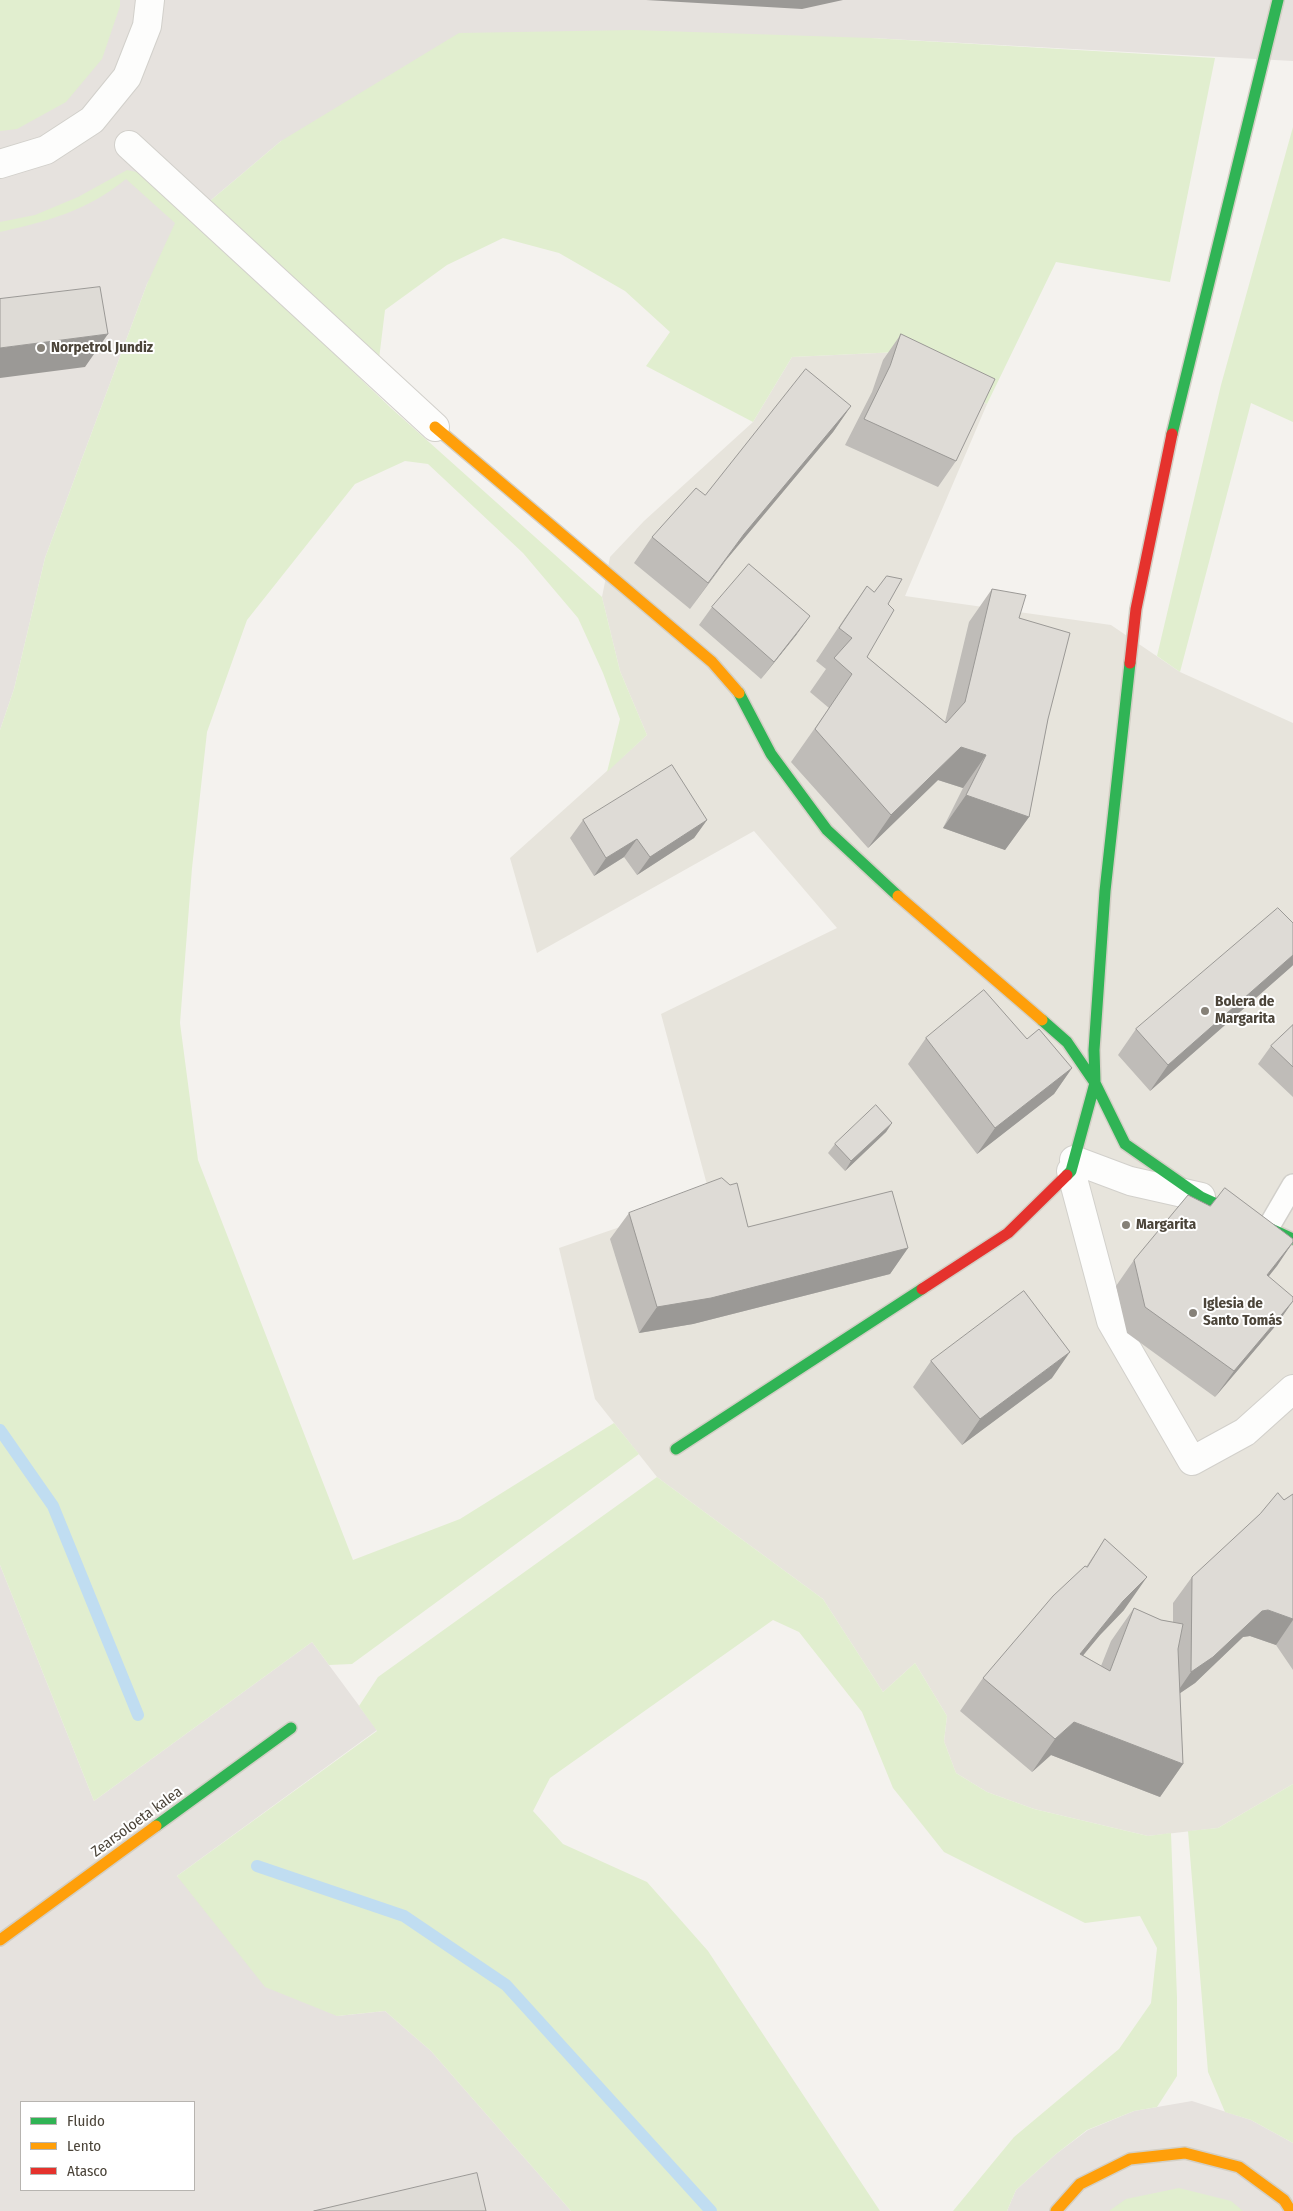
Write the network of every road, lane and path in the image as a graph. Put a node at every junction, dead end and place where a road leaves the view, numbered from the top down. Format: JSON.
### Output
{"nodes":[{"id":1,"x":150,"y":0,"type":"edge"},
{"id":2,"x":1278,"y":0,"type":"edge"},
{"id":3,"x":129,"y":145,"type":"dead end"},
{"id":4,"x":0,"y":164,"type":"edge"},
{"id":5,"x":435,"y":427,"type":"joint"},
{"id":6,"x":1095,"y":1083,"type":"junction"},
{"id":7,"x":1073,"y":1166,"type":"junction"},
{"id":8,"x":1293,"y":1185,"type":"edge"},
{"id":9,"x":1201,"y":1197,"type":"junction"},
{"id":10,"x":1268,"y":1228,"type":"junction"},
{"id":11,"x":1293,"y":1239,"type":"edge"},
{"id":12,"x":1293,"y":1389,"type":"edge"},
{"id":13,"x":676,"y":1449,"type":"dead end"},
{"id":14,"x":292,"y":1728,"type":"dead end"},
{"id":15,"x":0,"y":1940,"type":"edge"},
{"id":16,"x":1056,"y":2211,"type":"edge"},
{"id":17,"x":1291,"y":2211,"type":"edge"}],
"edges":[{"from":1,"to":4,"type":"street"},
{"from":2,"to":6,"type":"street"},
{"from":3,"to":5,"type":"street"},
{"from":5,"to":6,"type":"street"},
{"from":6,"to":7,"type":"street"},
{"from":6,"to":9,"type":"street"},
{"from":7,"to":9,"type":"street"},
{"from":7,"to":12,"type":"street"},
{"from":7,"to":13,"type":"street"},
{"from":8,"to":10,"type":"lane"},
{"from":9,"to":10,"type":"street"},
{"from":10,"to":11,"type":"street"},
{"from":14,"to":15,"type":"street","name":"Zearsoloeta kalea"},
{"from":16,"to":17,"type":"street"}]}
